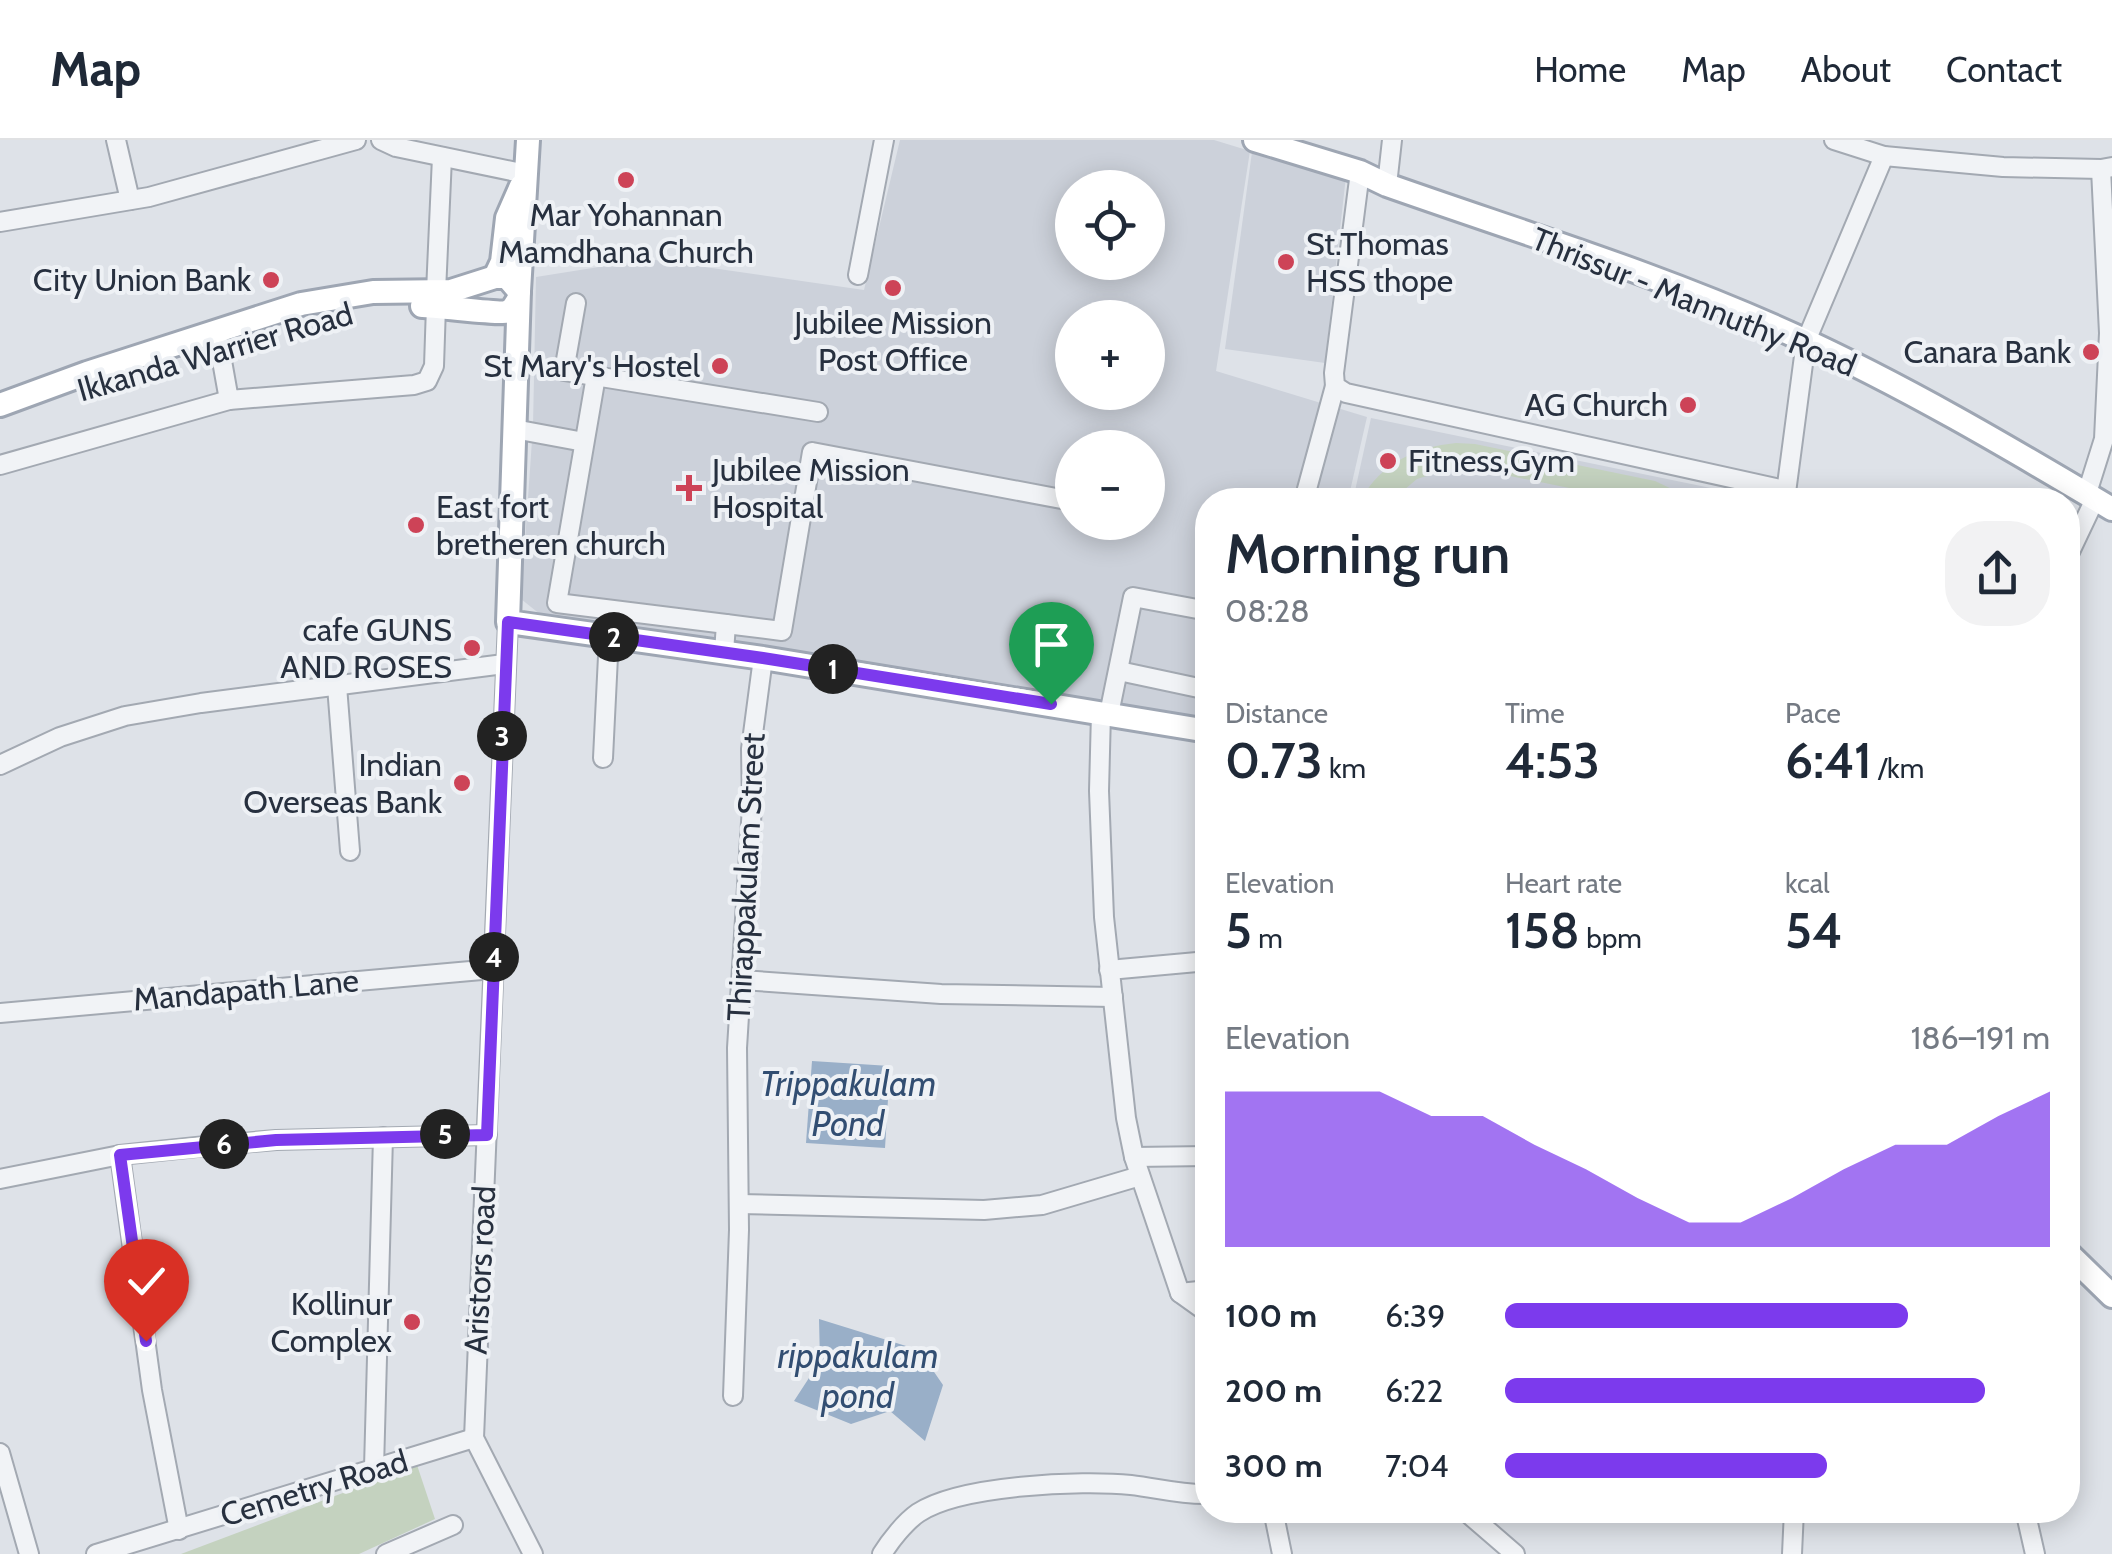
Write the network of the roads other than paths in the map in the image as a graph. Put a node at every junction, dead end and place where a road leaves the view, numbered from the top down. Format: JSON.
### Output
{"nodes":[{"id":1,"x":116,"y":140,"type":"edge"},
{"id":2,"x":356,"y":140,"type":"edge"},
{"id":3,"x":381,"y":140,"type":"edge"},
{"id":4,"x":528,"y":140,"type":"edge"},
{"id":5,"x":884,"y":140,"type":"edge"},
{"id":6,"x":1255,"y":140,"type":"edge"},
{"id":7,"x":1392,"y":140,"type":"edge"},
{"id":8,"x":1834,"y":140,"type":"edge"},
{"id":9,"x":1884,"y":156,"type":"junction"},
{"id":10,"x":442,"y":157,"type":"junction"},
{"id":11,"x":2106,"y":168,"type":"edge"},
{"id":12,"x":1360,"y":172,"type":"junction"},
{"id":13,"x":526,"y":174,"type":"junction"},
{"id":14,"x":1387,"y":186,"type":"junction"},
{"id":15,"x":130,"y":200,"type":"junction"},
{"id":16,"x":0,"y":222,"type":"edge"},
{"id":17,"x":858,"y":275,"type":"dead end"},
{"id":18,"x":492,"y":278,"type":"junction"},
{"id":19,"x":436,"y":299,"type":"junction"},
{"id":20,"x":576,"y":303,"type":"dead end"},
{"id":21,"x":507,"y":304,"type":"junction"},
{"id":22,"x":1806,"y":342,"type":"junction"},
{"id":23,"x":218,"y":344,"type":"junction"},
{"id":24,"x":2110,"y":366,"type":"edge"},
{"id":25,"x":596,"y":376,"type":"junction"},
{"id":26,"x":1335,"y":386,"type":"junction"},
{"id":27,"x":229,"y":400,"type":"junction"},
{"id":28,"x":0,"y":405,"type":"edge"},
{"id":29,"x":818,"y":412,"type":"dead end"},
{"id":30,"x":0,"y":420,"type":"edge"},
{"id":31,"x":514,"y":430,"type":"junction"},
{"id":32,"x":584,"y":442,"type":"junction"},
{"id":33,"x":0,"y":465,"type":"edge"},
{"id":34,"x":1307,"y":488,"type":"edge"},
{"id":35,"x":1755,"y":488,"type":"edge"},
{"id":36,"x":1786,"y":488,"type":"edge"},
{"id":37,"x":2077,"y":488,"type":"edge"},
{"id":38,"x":1055,"y":498,"type":"edge"},
{"id":39,"x":2098,"y":500,"type":"edge"},
{"id":40,"x":2080,"y":534,"type":"edge"},
{"id":41,"x":1195,"y":609,"type":"edge"},
{"id":42,"x":508,"y":622,"type":"junction"},
{"id":43,"x":726,"y":624,"type":"junction"},
{"id":44,"x":609,"y":636,"type":"junction"},
{"id":45,"x":724,"y":652,"type":"junction"},
{"id":46,"x":763,"y":658,"type":"junction"},
{"id":47,"x":504,"y":664,"type":"junction"},
{"id":48,"x":1119,"y":672,"type":"junction"},
{"id":49,"x":337,"y":686,"type":"junction"},
{"id":50,"x":1195,"y":687,"type":"edge"},
{"id":51,"x":1105,"y":713,"type":"junction"},
{"id":52,"x":1195,"y":729,"type":"edge"},
{"id":53,"x":603,"y":758,"type":"dead end"},
{"id":54,"x":0,"y":765,"type":"edge"},
{"id":55,"x":350,"y":851,"type":"dead end"},
{"id":56,"x":1195,"y":962,"type":"edge"},
{"id":57,"x":493,"y":969,"type":"junction"},
{"id":58,"x":1110,"y":970,"type":"junction"},
{"id":59,"x":742,"y":980,"type":"junction"},
{"id":60,"x":1113,"y":997,"type":"junction"},
{"id":61,"x":0,"y":1014,"type":"edge"},
{"id":62,"x":487,"y":1135,"type":"junction"},
{"id":63,"x":383,"y":1137,"type":"junction"},
{"id":64,"x":120,"y":1155,"type":"junction"},
{"id":65,"x":1195,"y":1156,"type":"edge"},
{"id":66,"x":1134,"y":1158,"type":"junction"},
{"id":67,"x":1140,"y":1176,"type":"junction"},
{"id":68,"x":0,"y":1179,"type":"edge"},
{"id":69,"x":739,"y":1204,"type":"junction"},
{"id":70,"x":2080,"y":1265,"type":"edge"},
{"id":71,"x":1195,"y":1291,"type":"edge"},
{"id":72,"x":1180,"y":1293,"type":"junction"},
{"id":73,"x":2112,"y":1296,"type":"edge"},
{"id":74,"x":1195,"y":1303,"type":"edge"},
{"id":75,"x":733,"y":1396,"type":"dead end"},
{"id":76,"x":474,"y":1438,"type":"junction"},
{"id":77,"x":0,"y":1452,"type":"edge"},
{"id":78,"x":374,"y":1468,"type":"junction"},
{"id":79,"x":1195,"y":1495,"type":"edge"},
{"id":80,"x":1276,"y":1523,"type":"edge"},
{"id":81,"x":1479,"y":1523,"type":"edge"},
{"id":82,"x":1793,"y":1523,"type":"edge"},
{"id":83,"x":2028,"y":1523,"type":"edge"},
{"id":84,"x":453,"y":1525,"type":"dead end"},
{"id":85,"x":179,"y":1530,"type":"junction"},
{"id":86,"x":29,"y":1554,"type":"edge"},
{"id":87,"x":96,"y":1554,"type":"edge"},
{"id":88,"x":386,"y":1554,"type":"edge"},
{"id":89,"x":533,"y":1554,"type":"edge"},
{"id":90,"x":882,"y":1554,"type":"edge"},
{"id":91,"x":1282,"y":1554,"type":"edge"},
{"id":92,"x":1514,"y":1554,"type":"edge"},
{"id":93,"x":1792,"y":1554,"type":"edge"},
{"id":94,"x":2035,"y":1554,"type":"edge"}],
"edges":[{"from":1,"to":15,"type":"street"},
{"from":2,"to":15,"type":"street"},
{"from":3,"to":10,"type":"street"},
{"from":4,"to":13,"type":"main road"},
{"from":5,"to":17,"type":"street"},
{"from":6,"to":12,"type":"main road","name":"Thrissur - Mannuthy Road"},
{"from":7,"to":14,"type":"street"},
{"from":8,"to":9,"type":"street"},
{"from":9,"to":11,"type":"street"},
{"from":9,"to":22,"type":"street"},
{"from":10,"to":13,"type":"street"},
{"from":10,"to":19,"type":"street"},
{"from":11,"to":24,"type":"street"},
{"from":12,"to":14,"type":"main road","name":"Thrissur - Mannuthy Road"},
{"from":12,"to":26,"type":"street"},
{"from":13,"to":18,"type":"main road"},
{"from":13,"to":21,"type":"main road"},
{"from":14,"to":22,"type":"main road","name":"Thrissur - Mannuthy Road"},
{"from":15,"to":16,"type":"street"},
{"from":18,"to":19,"type":"main road","name":"Ikkanda Warrier Road"},
{"from":18,"to":21,"type":"main road"},
{"from":18,"to":21,"type":"main road"},
{"from":19,"to":21,"type":"main road","name":"Ikkanda Warrier Road"},
{"from":19,"to":23,"type":"main road","name":"Ikkanda Warrier Road"},
{"from":19,"to":27,"type":"street"},
{"from":19,"to":28,"type":"main road","name":"Ikkanda Warrier Road"},
{"from":20,"to":25,"type":"street"},
{"from":21,"to":31,"type":"main road"},
{"from":22,"to":36,"type":"street"},
{"from":22,"to":37,"type":"main road","name":"Thrissur - Mannuthy Road"},
{"from":23,"to":27,"type":"street"},
{"from":23,"to":30,"type":"main road","name":"Ikkanda Warrier Road"},
{"from":24,"to":39,"type":"street"},
{"from":25,"to":29,"type":"street"},
{"from":25,"to":32,"type":"street"},
{"from":26,"to":34,"type":"street"},
{"from":26,"to":35,"type":"street"},
{"from":27,"to":33,"type":"street"},
{"from":31,"to":32,"type":"street"},
{"from":31,"to":42,"type":"main road"},
{"from":32,"to":43,"type":"street"},
{"from":38,"to":43,"type":"street"},
{"from":39,"to":40,"type":"street"},
{"from":41,"to":48,"type":"street"},
{"from":42,"to":44,"type":"main road"},
{"from":42,"to":47,"type":"street","name":"Aristors road"},
{"from":43,"to":45,"type":"street"},
{"from":44,"to":45,"type":"main road"},
{"from":44,"to":53,"type":"street"},
{"from":45,"to":46,"type":"main road"},
{"from":46,"to":51,"type":"main road"},
{"from":46,"to":59,"type":"street","name":"Thirappakulam Street"},
{"from":47,"to":49,"type":"street"},
{"from":47,"to":57,"type":"street","name":"Aristors road"},
{"from":48,"to":50,"type":"street"},
{"from":48,"to":51,"type":"street"},
{"from":49,"to":54,"type":"street"},
{"from":49,"to":55,"type":"street"},
{"from":51,"to":52,"type":"main road"},
{"from":51,"to":58,"type":"street"},
{"from":56,"to":58,"type":"street"},
{"from":57,"to":61,"type":"street","name":"Mandapath Lane"},
{"from":57,"to":62,"type":"street","name":"Aristors road"},
{"from":58,"to":60,"type":"street"},
{"from":59,"to":60,"type":"street"},
{"from":59,"to":69,"type":"street","name":"Thirappakulam Street"},
{"from":60,"to":66,"type":"street"},
{"from":62,"to":63,"type":"street"},
{"from":62,"to":76,"type":"street","name":"Aristors road"},
{"from":63,"to":64,"type":"street"},
{"from":63,"to":78,"type":"street"},
{"from":64,"to":68,"type":"street"},
{"from":64,"to":85,"type":"street"},
{"from":65,"to":66,"type":"street"},
{"from":66,"to":67,"type":"street"},
{"from":67,"to":69,"type":"street"},
{"from":67,"to":72,"type":"street"},
{"from":69,"to":75,"type":"street","name":"Thirappakulam Street"},
{"from":70,"to":73,"type":"main road"},
{"from":71,"to":72,"type":"street"},
{"from":72,"to":74,"type":"street"},
{"from":76,"to":78,"type":"street","name":"Cemetry Road"},
{"from":76,"to":89,"type":"street"},
{"from":77,"to":86,"type":"street"},
{"from":78,"to":85,"type":"street","name":"Cemetry Road"},
{"from":79,"to":90,"type":"street"},
{"from":80,"to":91,"type":"street"},
{"from":81,"to":92,"type":"street"},
{"from":82,"to":93,"type":"street"},
{"from":83,"to":94,"type":"street"},
{"from":84,"to":88,"type":"street"},
{"from":85,"to":87,"type":"street","name":"Cemetry Road"}]}
